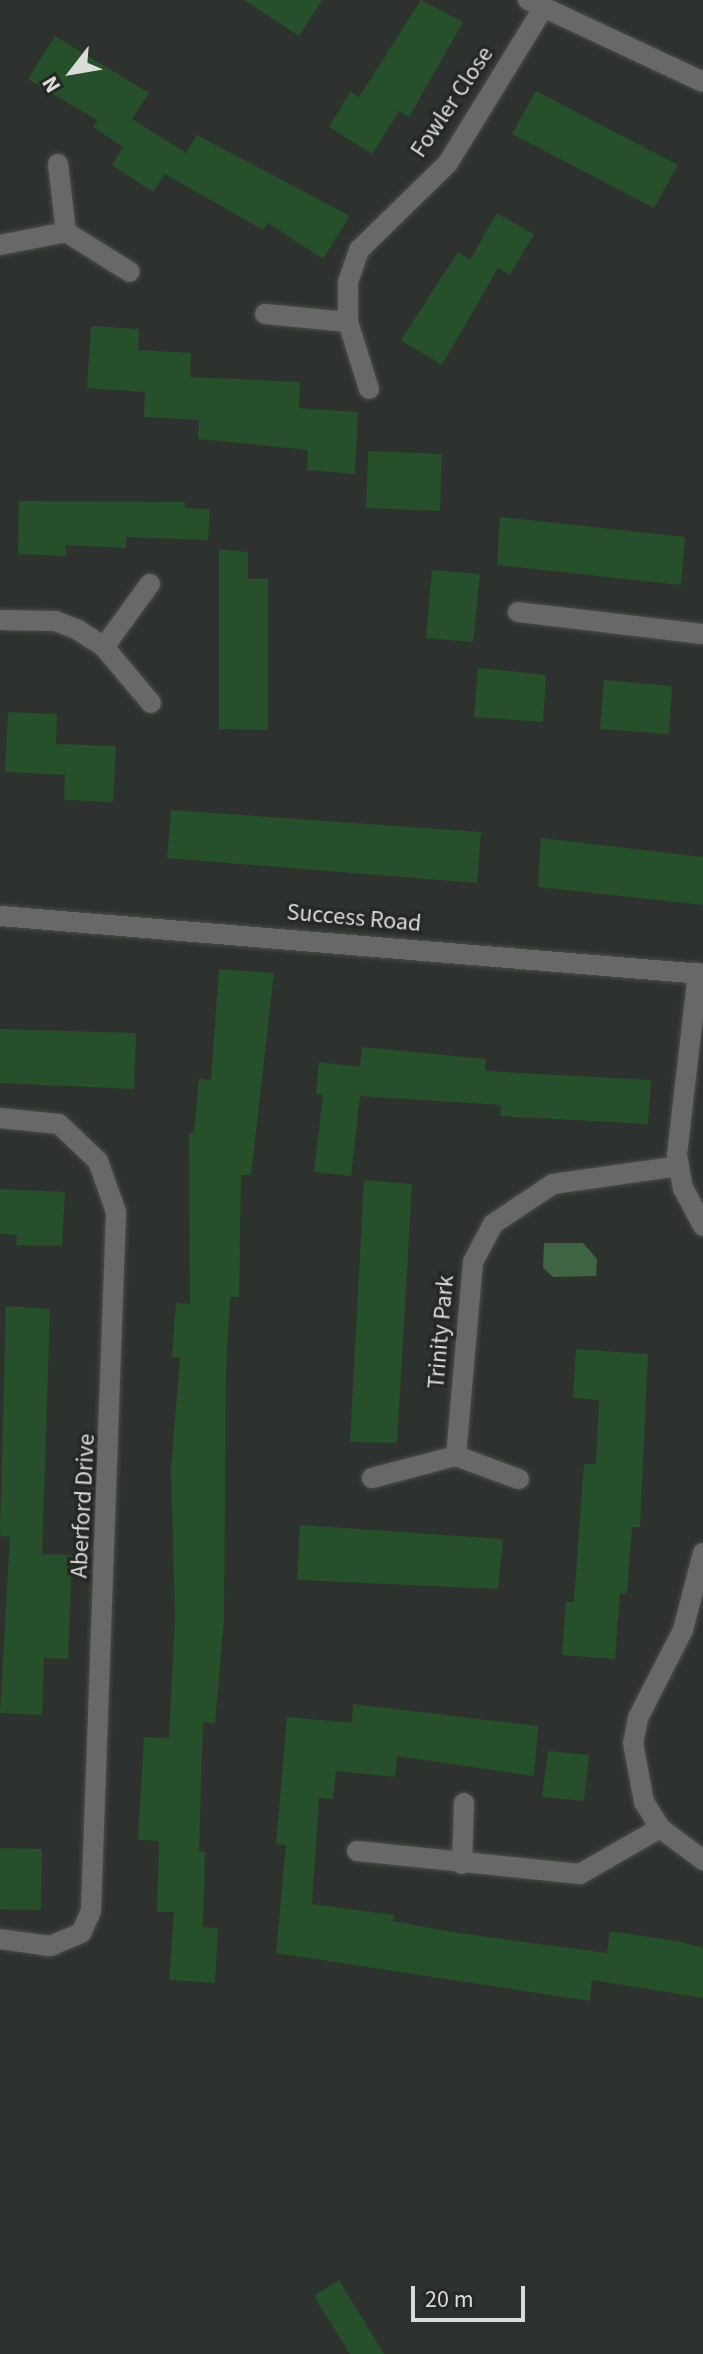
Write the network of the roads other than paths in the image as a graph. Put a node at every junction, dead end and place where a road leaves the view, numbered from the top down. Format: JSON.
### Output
{"nodes":[{"id":1,"x":536,"y":3,"type":"edge"},
{"id":2,"x":703,"y":82,"type":"edge"},
{"id":3,"x":58,"y":164,"type":"dead end"},
{"id":4,"x":66,"y":232,"type":"junction"},
{"id":5,"x":0,"y":245,"type":"edge"},
{"id":6,"x":130,"y":272,"type":"dead end"},
{"id":7,"x":265,"y":314,"type":"dead end"},
{"id":8,"x":348,"y":322,"type":"junction"},
{"id":9,"x":369,"y":389,"type":"dead end"},
{"id":10,"x":150,"y":584,"type":"dead end"},
{"id":11,"x":518,"y":612,"type":"dead end"},
{"id":12,"x":0,"y":620,"type":"edge"},
{"id":13,"x":703,"y":634,"type":"edge"},
{"id":14,"x":104,"y":647,"type":"junction"},
{"id":15,"x":151,"y":703,"type":"dead end"},
{"id":16,"x":0,"y":916,"type":"edge"},
{"id":17,"x":700,"y":974,"type":"edge"},
{"id":18,"x":0,"y":1118,"type":"edge"},
{"id":19,"x":679,"y":1166,"type":"junction"},
{"id":20,"x":703,"y":1226,"type":"edge"},
{"id":21,"x":456,"y":1456,"type":"junction"},
{"id":22,"x":372,"y":1478,"type":"dead end"},
{"id":23,"x":519,"y":1479,"type":"dead end"},
{"id":24,"x":703,"y":1553,"type":"edge"},
{"id":25,"x":464,"y":1803,"type":"dead end"},
{"id":26,"x":660,"y":1828,"type":"junction"},
{"id":27,"x":357,"y":1851,"type":"dead end"},
{"id":28,"x":703,"y":1860,"type":"edge"},
{"id":29,"x":462,"y":1864,"type":"junction"},
{"id":30,"x":0,"y":1939,"type":"edge"}],
"edges":[{"from":1,"to":2,"type":"street"},
{"from":1,"to":8,"type":"street","name":"Fowler Close"},
{"from":3,"to":4,"type":"street"},
{"from":4,"to":5,"type":"street"},
{"from":4,"to":6,"type":"street"},
{"from":7,"to":8,"type":"street"},
{"from":8,"to":9,"type":"street","name":"Fowler Close"},
{"from":10,"to":14,"type":"street"},
{"from":11,"to":13,"type":"street"},
{"from":12,"to":14,"type":"street"},
{"from":14,"to":15,"type":"street"},
{"from":16,"to":17,"type":"street","name":"Success Road"},
{"from":17,"to":19,"type":"street"},
{"from":18,"to":30,"type":"street","name":"Aberford Drive"},
{"from":19,"to":20,"type":"street"},
{"from":19,"to":21,"type":"street","name":"Trinity Park"},
{"from":21,"to":22,"type":"street"},
{"from":21,"to":23,"type":"street"},
{"from":24,"to":26,"type":"street"},
{"from":25,"to":29,"type":"street"},
{"from":26,"to":28,"type":"street"},
{"from":26,"to":29,"type":"street"},
{"from":27,"to":29,"type":"street"}]}
